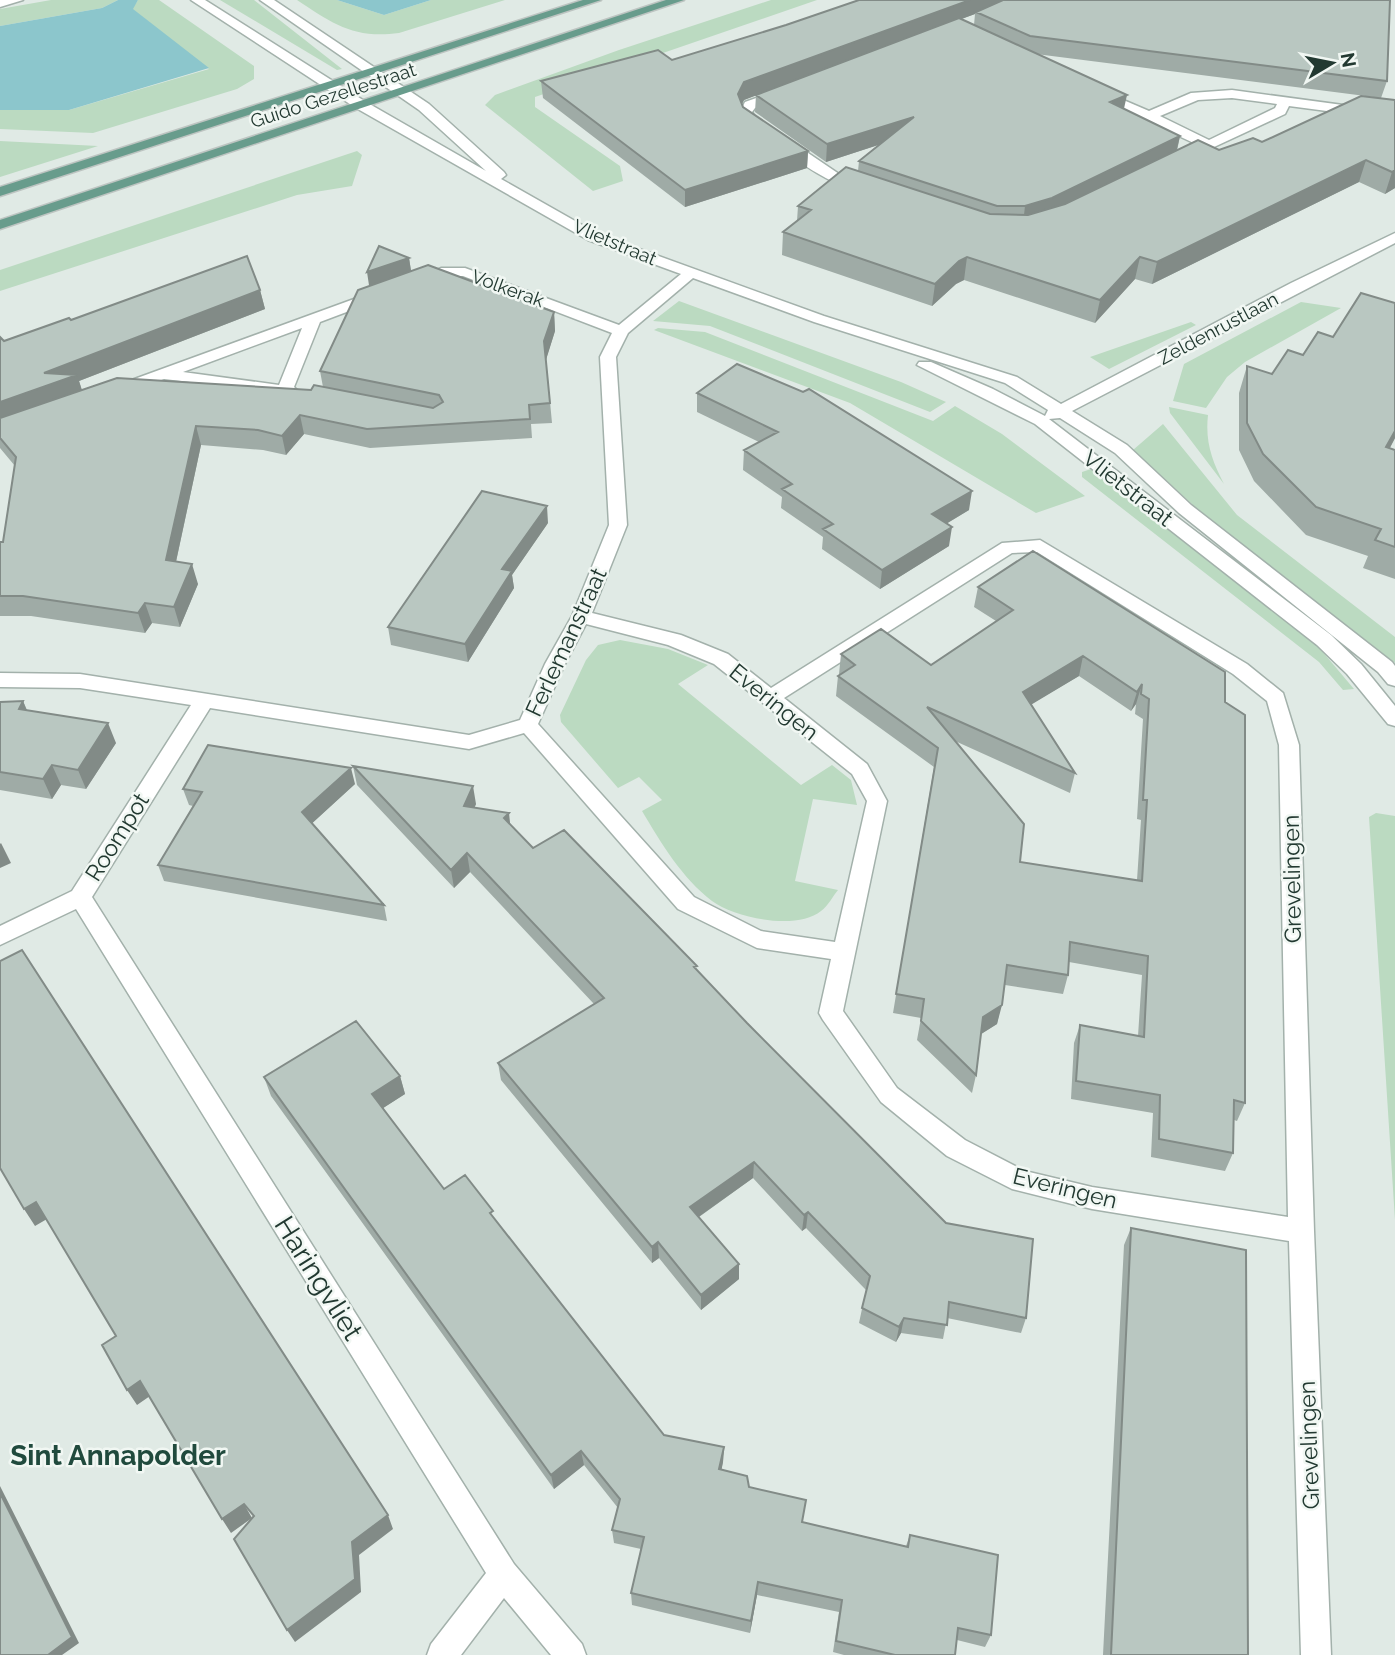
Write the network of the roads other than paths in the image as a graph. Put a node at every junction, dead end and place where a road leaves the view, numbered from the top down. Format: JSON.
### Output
{"nodes":[{"id":1,"x":17,"y":0,"type":"edge"},
{"id":2,"x":197,"y":0,"type":"edge"},
{"id":3,"x":266,"y":0,"type":"edge"},
{"id":4,"x":595,"y":0,"type":"edge"},
{"id":5,"x":678,"y":0,"type":"edge"},
{"id":6,"x":0,"y":3,"type":"edge"},
{"id":7,"x":373,"y":73,"type":"junction"},
{"id":8,"x":332,"y":86,"type":"junction"},
{"id":9,"x":802,"y":86,"type":"edge"},
{"id":10,"x":1089,"y":89,"type":"edge"},
{"id":11,"x":402,"y":92,"type":"junction"},
{"id":12,"x":1285,"y":102,"type":"junction"},
{"id":13,"x":361,"y":105,"type":"junction"},
{"id":14,"x":1149,"y":116,"type":"junction"},
{"id":15,"x":1395,"y":116,"type":"edge"},
{"id":16,"x":1209,"y":145,"type":"junction"},
{"id":17,"x":1174,"y":162,"type":"edge"},
{"id":18,"x":0,"y":192,"type":"edge"},
{"id":19,"x":876,"y":192,"type":"edge"},
{"id":20,"x":530,"y":203,"type":"junction"},
{"id":21,"x":0,"y":225,"type":"edge"},
{"id":22,"x":1395,"y":237,"type":"edge"},
{"id":23,"x":691,"y":273,"type":"junction"},
{"id":24,"x":410,"y":284,"type":"edge"},
{"id":25,"x":386,"y":293,"type":"edge"},
{"id":26,"x":313,"y":318,"type":"junction"},
{"id":27,"x":820,"y":319,"type":"junction"},
{"id":28,"x":621,"y":331,"type":"junction"},
{"id":29,"x":163,"y":374,"type":"junction"},
{"id":30,"x":285,"y":390,"type":"junction"},
{"id":31,"x":113,"y":392,"type":"edge"},
{"id":32,"x":313,"y":395,"type":"edge"},
{"id":33,"x":1061,"y":411,"type":"junction"},
{"id":34,"x":1041,"y":421,"type":"junction"},
{"id":35,"x":582,"y":615,"type":"junction"},
{"id":36,"x":1395,"y":679,"type":"edge"},
{"id":37,"x":0,"y":680,"type":"edge"},
{"id":38,"x":771,"y":697,"type":"junction"},
{"id":39,"x":203,"y":703,"type":"junction"},
{"id":40,"x":1395,"y":719,"type":"edge"},
{"id":41,"x":528,"y":724,"type":"junction"},
{"id":42,"x":80,"y":897,"type":"junction"},
{"id":43,"x":0,"y":936,"type":"edge"},
{"id":44,"x":845,"y":952,"type":"junction"},
{"id":45,"x":1301,"y":1231,"type":"junction"},
{"id":46,"x":505,"y":1574,"type":"junction"},
{"id":47,"x":442,"y":1655,"type":"edge"},
{"id":48,"x":570,"y":1655,"type":"edge"},
{"id":49,"x":1316,"y":1655,"type":"edge"}],
"edges":[{"from":1,"to":6,"type":"street"},
{"from":2,"to":8,"type":"street","name":"Vlietstraat"},
{"from":3,"to":7,"type":"street","name":"Vlietstraat"},
{"from":4,"to":7,"type":"main road","name":"Guido Gezellestraat"},
{"from":5,"to":11,"type":"main road","name":"Guido Gezellestraat"},
{"from":7,"to":8,"type":"main road","name":"Guido Gezellestraat"},
{"from":7,"to":11,"type":"street","name":"Vlietstraat"},
{"from":8,"to":13,"type":"street","name":"Vlietstraat"},
{"from":8,"to":18,"type":"main road","name":"Guido Gezellestraat"},
{"from":9,"to":19,"type":"street"},
{"from":10,"to":14,"type":"street"},
{"from":11,"to":13,"type":"main road","name":"Guido Gezellestraat"},
{"from":11,"to":20,"type":"street","name":"Vlietstraat"},
{"from":12,"to":14,"type":"street"},
{"from":12,"to":15,"type":"street"},
{"from":12,"to":16,"type":"street"},
{"from":13,"to":20,"type":"street","name":"Vlietstraat"},
{"from":13,"to":21,"type":"main road","name":"Guido Gezellestraat"},
{"from":14,"to":16,"type":"street"},
{"from":16,"to":17,"type":"street"},
{"from":20,"to":23,"type":"street","name":"Vlietstraat"},
{"from":22,"to":33,"type":"street","name":"Zeldenrustlaan"},
{"from":23,"to":27,"type":"street","name":"Vlietstraat"},
{"from":23,"to":28,"type":"street","name":"Ferlemanstraat"},
{"from":24,"to":28,"type":"street","name":"Volkerak"},
{"from":25,"to":26,"type":"street"},
{"from":26,"to":29,"type":"street"},
{"from":26,"to":30,"type":"street"},
{"from":27,"to":33,"type":"street","name":"Vlietstraat"},
{"from":27,"to":34,"type":"street","name":"Vlietstraat"},
{"from":28,"to":35,"type":"street","name":"Ferlemanstraat"},
{"from":29,"to":30,"type":"street"},
{"from":29,"to":31,"type":"street"},
{"from":30,"to":32,"type":"street"},
{"from":33,"to":34,"type":"street","name":"Zeldenrustlaan"},
{"from":33,"to":36,"type":"street","name":"Vlietstraat"},
{"from":34,"to":40,"type":"street","name":"Vlietstraat"},
{"from":35,"to":38,"type":"street","name":"Everingen"},
{"from":35,"to":41,"type":"street","name":"Ferlemanstraat"},
{"from":37,"to":39,"type":"street","name":"Ferlemanstraat"},
{"from":38,"to":44,"type":"street","name":"Everingen"},
{"from":38,"to":45,"type":"street","name":"Grevelingen"},
{"from":39,"to":41,"type":"street","name":"Ferlemanstraat"},
{"from":39,"to":42,"type":"street","name":"Roompot"},
{"from":41,"to":44,"type":"street"},
{"from":42,"to":43,"type":"street","name":"Roompot"},
{"from":42,"to":46,"type":"street","name":"Haringvliet"},
{"from":44,"to":45,"type":"street","name":"Everingen"},
{"from":45,"to":49,"type":"street","name":"Grevelingen"},
{"from":46,"to":47,"type":"street"},
{"from":46,"to":48,"type":"street"}]}
